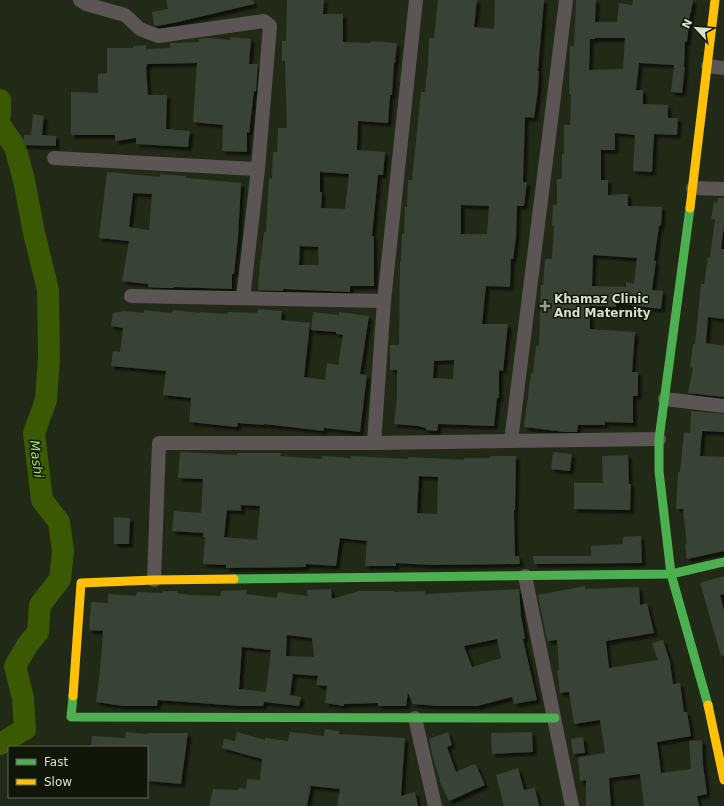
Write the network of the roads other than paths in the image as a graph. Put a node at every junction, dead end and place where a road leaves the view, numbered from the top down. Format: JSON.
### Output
{"nodes":[{"id":1,"x":80,"y":0,"type":"edge"},
{"id":2,"x":416,"y":0,"type":"edge"},
{"id":3,"x":566,"y":0,"type":"edge"},
{"id":4,"x":715,"y":0,"type":"edge"},
{"id":5,"x":708,"y":66,"type":"junction"},
{"id":6,"x":724,"y":68,"type":"edge"},
{"id":7,"x":54,"y":158,"type":"dead end"},
{"id":8,"x":258,"y":169,"type":"junction"},
{"id":9,"x":693,"y":188,"type":"junction"},
{"id":10,"x":724,"y":189,"type":"edge"},
{"id":11,"x":131,"y":296,"type":"dead end"},
{"id":12,"x":243,"y":298,"type":"junction"},
{"id":13,"x":384,"y":301,"type":"junction"},
{"id":14,"x":665,"y":399,"type":"junction"},
{"id":15,"x":724,"y":406,"type":"edge"},
{"id":16,"x":659,"y":438,"type":"junction"},
{"id":17,"x":511,"y":441,"type":"junction"},
{"id":18,"x":374,"y":443,"type":"junction"},
{"id":19,"x":724,"y":562,"type":"edge"},
{"id":20,"x":671,"y":574,"type":"junction"},
{"id":21,"x":525,"y":576,"type":"junction"},
{"id":22,"x":154,"y":580,"type":"junction"},
{"id":23,"x":717,"y":713,"type":"edge"},
{"id":24,"x":415,"y":718,"type":"junction"},
{"id":25,"x":555,"y":718,"type":"junction"},
{"id":26,"x":724,"y":780,"type":"edge"},
{"id":27,"x":435,"y":806,"type":"edge"},
{"id":28,"x":572,"y":806,"type":"edge"}],
"edges":[{"from":1,"to":8,"type":"street"},
{"from":2,"to":13,"type":"street"},
{"from":3,"to":17,"type":"street"},
{"from":4,"to":5,"type":"street"},
{"from":5,"to":6,"type":"street"},
{"from":5,"to":9,"type":"street"},
{"from":7,"to":8,"type":"street"},
{"from":8,"to":12,"type":"street"},
{"from":9,"to":10,"type":"street"},
{"from":9,"to":14,"type":"street"},
{"from":11,"to":12,"type":"street"},
{"from":12,"to":13,"type":"street"},
{"from":13,"to":18,"type":"street"},
{"from":14,"to":15,"type":"street"},
{"from":14,"to":16,"type":"street"},
{"from":16,"to":17,"type":"street"},
{"from":16,"to":20,"type":"street"},
{"from":17,"to":18,"type":"street"},
{"from":18,"to":22,"type":"street"},
{"from":19,"to":20,"type":"street"},
{"from":20,"to":21,"type":"street"},
{"from":20,"to":23,"type":"street"},
{"from":21,"to":22,"type":"street"},
{"from":21,"to":25,"type":"street"},
{"from":22,"to":24,"type":"street"},
{"from":23,"to":26,"type":"street"},
{"from":24,"to":25,"type":"street"},
{"from":24,"to":27,"type":"street"},
{"from":25,"to":28,"type":"street"}]}
